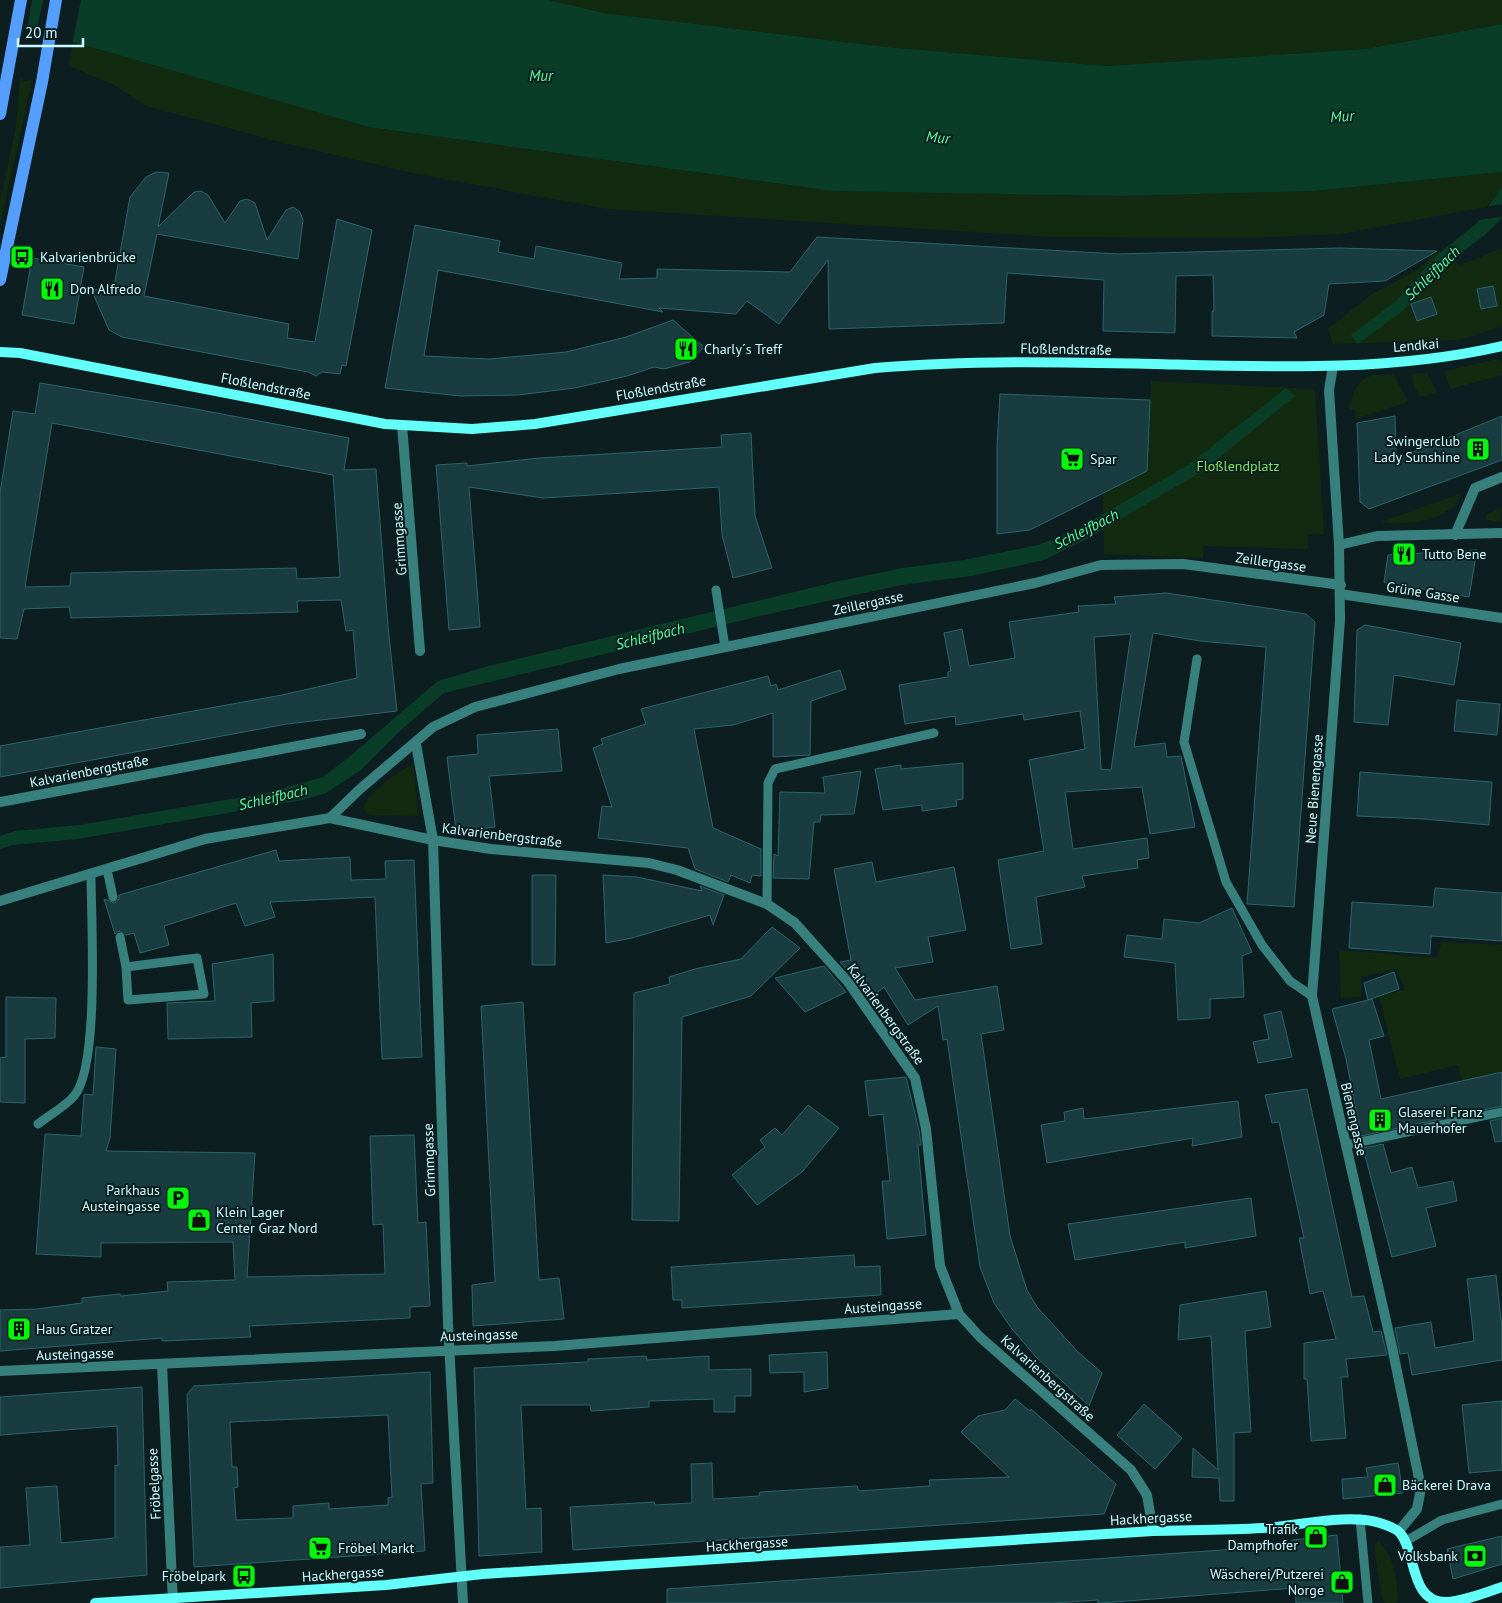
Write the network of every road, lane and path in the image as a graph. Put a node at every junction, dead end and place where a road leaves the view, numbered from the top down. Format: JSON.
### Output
{"nodes":[{"id":1,"x":21,"y":0,"type":"edge"},
{"id":2,"x":56,"y":0,"type":"edge"},
{"id":3,"x":0,"y":114,"type":"edge"},
{"id":4,"x":0,"y":280,"type":"edge"},
{"id":5,"x":1502,"y":346,"type":"edge"},
{"id":6,"x":0,"y":352,"type":"edge"},
{"id":7,"x":1333,"y":366,"type":"junction"},
{"id":8,"x":402,"y":425,"type":"junction"},
{"id":9,"x":1502,"y":478,"type":"edge"},
{"id":10,"x":1502,"y":533,"type":"edge"},
{"id":11,"x":1455,"y":535,"type":"junction"},
{"id":12,"x":1339,"y":545,"type":"junction"},
{"id":13,"x":1340,"y":589,"type":"junction"},
{"id":14,"x":716,"y":590,"type":"dead end"},
{"id":15,"x":1502,"y":618,"type":"edge"},
{"id":16,"x":725,"y":647,"type":"junction"},
{"id":17,"x":420,"y":651,"type":"dead end"},
{"id":18,"x":1197,"y":659,"type":"dead end"},
{"id":19,"x":934,"y":733,"type":"dead end"},
{"id":20,"x":361,"y":734,"type":"dead end"},
{"id":21,"x":416,"y":744,"type":"junction"},
{"id":22,"x":0,"y":802,"type":"edge"},
{"id":23,"x":330,"y":818,"type":"junction"},
{"id":24,"x":433,"y":840,"type":"junction"},
{"id":25,"x":107,"y":870,"type":"junction"},
{"id":26,"x":91,"y":874,"type":"junction"},
{"id":27,"x":113,"y":897,"type":"dead end"},
{"id":28,"x":0,"y":901,"type":"edge"},
{"id":29,"x":767,"y":904,"type":"junction"},
{"id":30,"x":120,"y":937,"type":"dead end"},
{"id":31,"x":126,"y":967,"type":"junction"},
{"id":32,"x":1312,"y":996,"type":"junction"},
{"id":33,"x":1502,"y":1112,"type":"edge"},
{"id":34,"x":38,"y":1124,"type":"dead end"},
{"id":35,"x":1346,"y":1145,"type":"junction"},
{"id":36,"x":959,"y":1314,"type":"junction"},
{"id":37,"x":449,"y":1350,"type":"junction"},
{"id":38,"x":162,"y":1364,"type":"junction"},
{"id":39,"x":0,"y":1370,"type":"edge"},
{"id":40,"x":1502,"y":1504,"type":"edge"},
{"id":41,"x":1360,"y":1519,"type":"junction"},
{"id":42,"x":1153,"y":1531,"type":"junction"},
{"id":43,"x":1399,"y":1531,"type":"junction"},
{"id":44,"x":1406,"y":1540,"type":"junction"},
{"id":45,"x":460,"y":1576,"type":"junction"},
{"id":46,"x":1502,"y":1587,"type":"edge"},
{"id":47,"x":173,"y":1601,"type":"edge"},
{"id":48,"x":1431,"y":1602,"type":"edge"},
{"id":49,"x":95,"y":1603,"type":"edge"},
{"id":50,"x":463,"y":1603,"type":"edge"},
{"id":51,"x":1368,"y":1603,"type":"edge"}],
"edges":[{"from":1,"to":3,"type":"main road"},
{"from":2,"to":4,"type":"main road"},
{"from":5,"to":7,"type":"main road","name":"Lendkai"},
{"from":6,"to":8,"type":"main road","name":"Floßlendstraße"},
{"from":7,"to":8,"type":"main road","name":"Floßlendstraße"},
{"from":7,"to":12,"type":"street"},
{"from":8,"to":17,"type":"street","name":"Grimmgasse"},
{"from":9,"to":11,"type":"street"},
{"from":10,"to":11,"type":"street"},
{"from":11,"to":12,"type":"street"},
{"from":12,"to":13,"type":"street"},
{"from":13,"to":15,"type":"street","name":"Grüne Gasse"},
{"from":13,"to":16,"type":"street","name":"Zeillergasse"},
{"from":13,"to":32,"type":"street","name":"Neue Bienengasse"},
{"from":14,"to":16,"type":"lane"},
{"from":16,"to":21,"type":"street","name":"Zeillergasse"},
{"from":18,"to":32,"type":"lane"},
{"from":19,"to":29,"type":"lane"},
{"from":20,"to":22,"type":"street","name":"Kalvarienbergstraße"},
{"from":21,"to":23,"type":"street"},
{"from":21,"to":24,"type":"street","name":"Grimmgasse"},
{"from":23,"to":24,"type":"street","name":"Kalvarienbergstraße"},
{"from":23,"to":25,"type":"street","name":"Kalvarienbergstraße"},
{"from":24,"to":29,"type":"street","name":"Kalvarienbergstraße"},
{"from":24,"to":37,"type":"street","name":"Grimmgasse"},
{"from":25,"to":26,"type":"street","name":"Kalvarienbergstraße"},
{"from":25,"to":27,"type":"lane"},
{"from":26,"to":28,"type":"street","name":"Kalvarienbergstraße"},
{"from":26,"to":34,"type":"lane"},
{"from":29,"to":36,"type":"street","name":"Kalvarienbergstraße"},
{"from":30,"to":31,"type":"lane"},
{"from":31,"to":31,"type":"lane"},
{"from":32,"to":35,"type":"street","name":"Bienengasse"},
{"from":33,"to":35,"type":"lane"},
{"from":35,"to":43,"type":"street","name":"Bienengasse"},
{"from":36,"to":37,"type":"street","name":"Austeingasse"},
{"from":36,"to":42,"type":"street","name":"Kalvarienbergstraße"},
{"from":37,"to":38,"type":"street","name":"Austeingasse"},
{"from":37,"to":45,"type":"street","name":"Grimmgasse"},
{"from":38,"to":39,"type":"street","name":"Austeingasse"},
{"from":38,"to":47,"type":"street","name":"Fröbelgasse"},
{"from":40,"to":44,"type":"lane"},
{"from":41,"to":42,"type":"main road","name":"Hackhergasse"},
{"from":41,"to":43,"type":"main road","name":"Hackhergasse"},
{"from":41,"to":51,"type":"lane"},
{"from":42,"to":45,"type":"main road","name":"Hackhergasse"},
{"from":43,"to":44,"type":"main road"},
{"from":44,"to":48,"type":"main road"},
{"from":45,"to":47,"type":"main road","name":"Hackhergasse"},
{"from":45,"to":50,"type":"street","name":"Grimmgasse"},
{"from":46,"to":48,"type":"main road"},
{"from":47,"to":49,"type":"main road","name":"Hackhergasse"}]}
